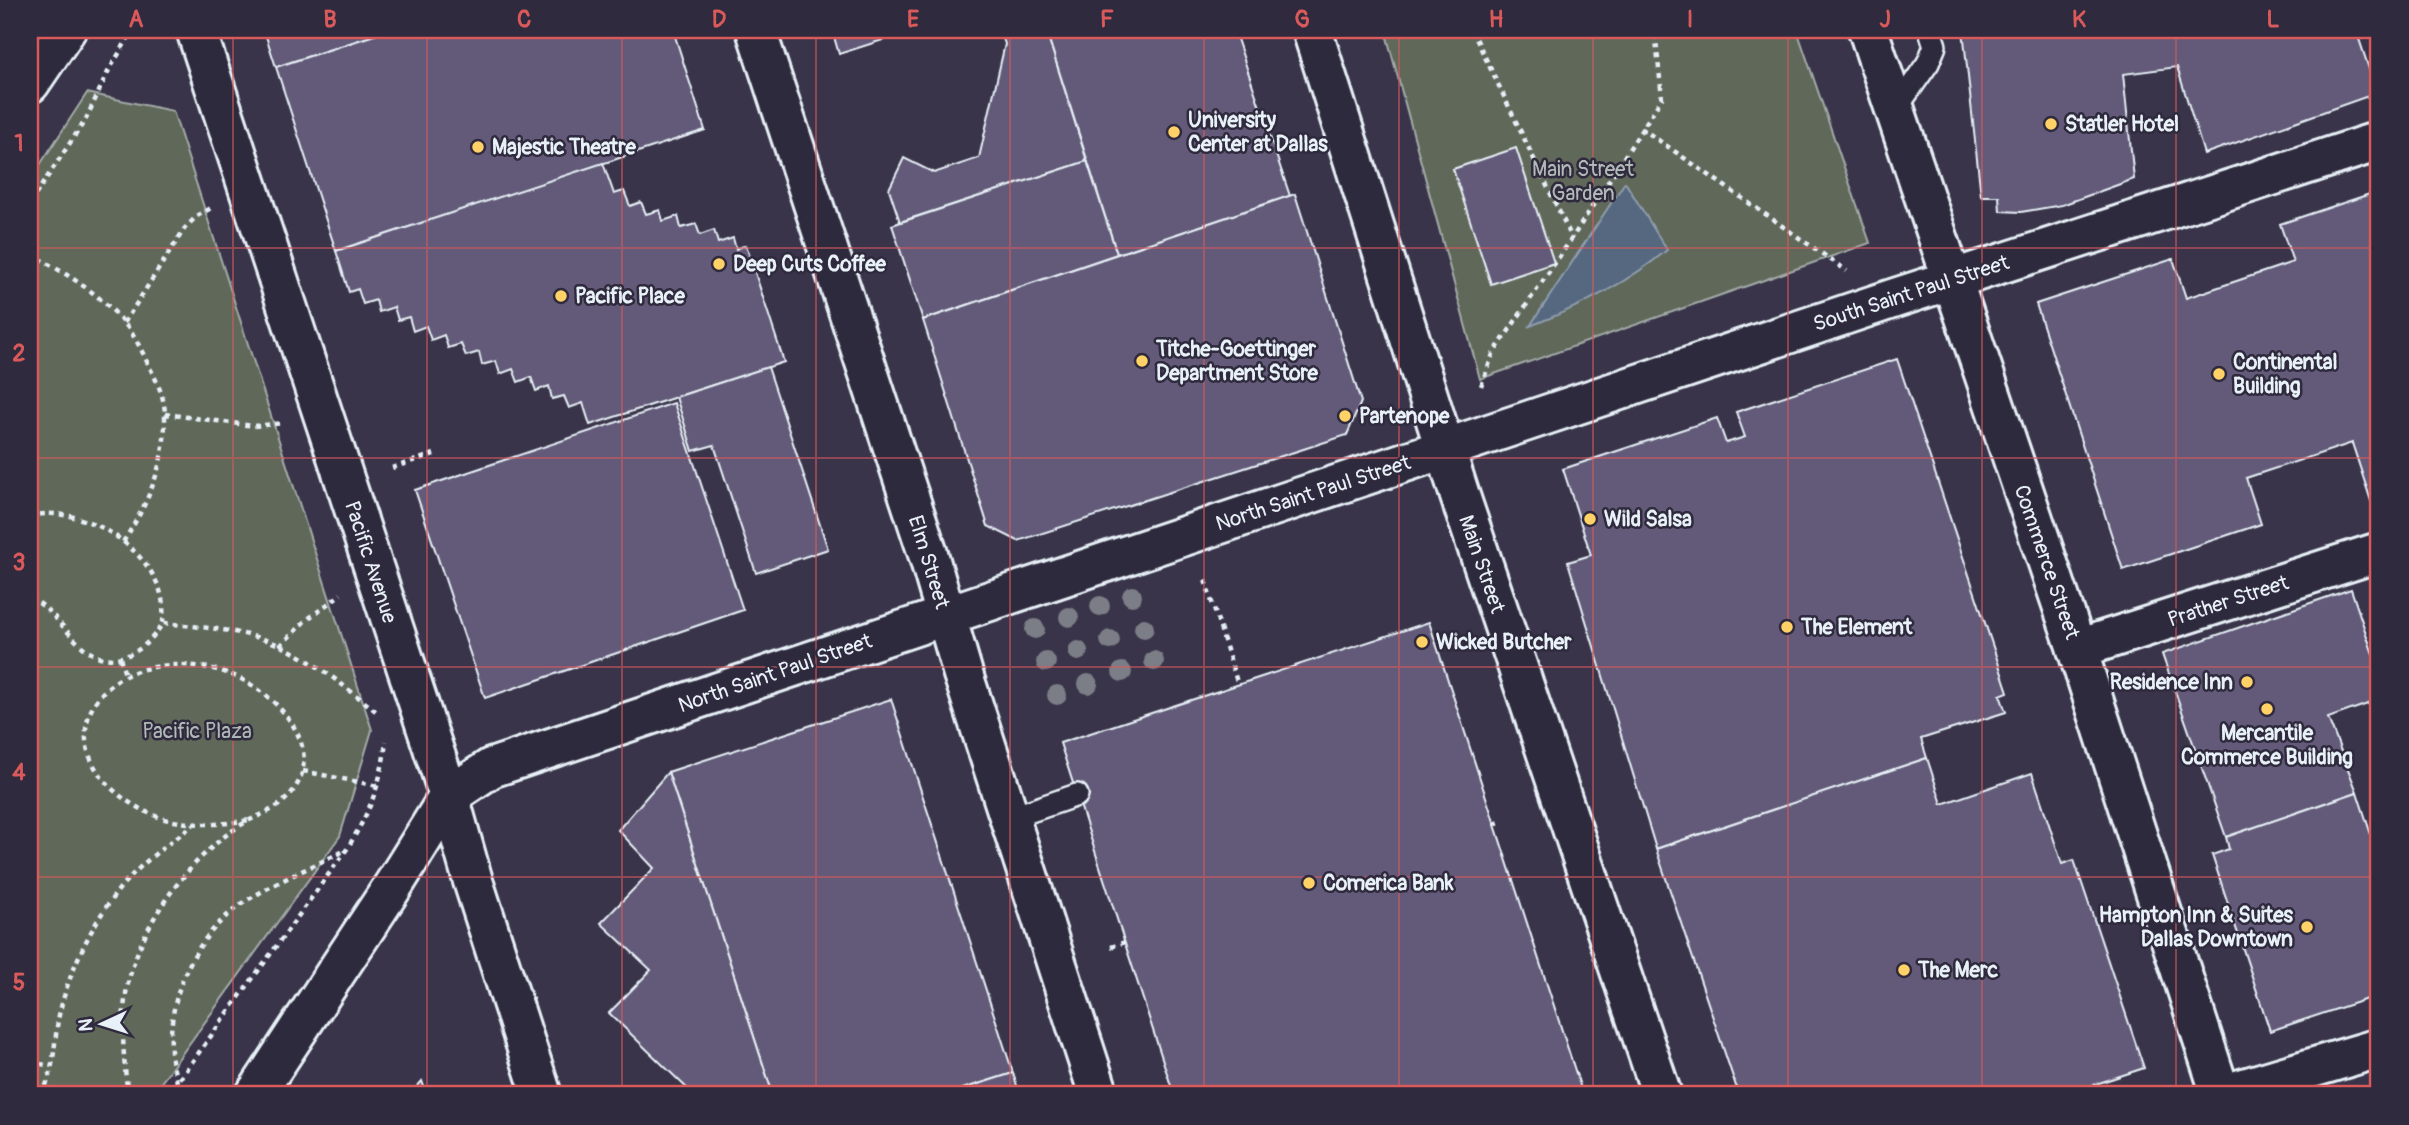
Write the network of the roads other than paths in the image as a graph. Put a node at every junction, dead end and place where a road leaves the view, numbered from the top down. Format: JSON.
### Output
{"nodes":[{"id":1,"x":66,"y":30,"type":"edge"},
{"id":2,"x":196,"y":30,"type":"edge"},
{"id":3,"x":756,"y":30,"type":"edge"},
{"id":4,"x":1312,"y":30,"type":"edge"},
{"id":5,"x":1868,"y":30,"type":"edge"},
{"id":6,"x":1930,"y":30,"type":"edge"},
{"id":7,"x":30,"y":83,"type":"edge"},
{"id":8,"x":1895,"y":110,"type":"junction"},
{"id":9,"x":2379,"y":141,"type":"edge"},
{"id":10,"x":1952,"y":279,"type":"junction"},
{"id":11,"x":1444,"y":449,"type":"junction"},
{"id":12,"x":2379,"y":552,"type":"edge"},
{"id":13,"x":945,"y":614,"type":"junction"},
{"id":14,"x":2077,"y":649,"type":"junction"},
{"id":15,"x":1077,"y":795,"type":"dead end"},
{"id":16,"x":449,"y":796,"type":"junction"},
{"id":17,"x":1010,"y":818,"type":"junction"},
{"id":18,"x":2379,"y":1048,"type":"edge"},
{"id":19,"x":255,"y":1095,"type":"edge"},
{"id":20,"x":542,"y":1095,"type":"edge"},
{"id":21,"x":1098,"y":1095,"type":"edge"},
{"id":22,"x":1661,"y":1095,"type":"edge"},
{"id":23,"x":2221,"y":1095,"type":"edge"}],
"edges":[{"from":1,"to":7,"type":"street"},
{"from":2,"to":16,"type":"street","name":"Pacific Avenue"},
{"from":3,"to":13,"type":"street","name":"Elm Street"},
{"from":4,"to":11,"type":"street","name":"Main Street"},
{"from":5,"to":8,"type":"street","name":"Commerce Street"},
{"from":6,"to":8,"type":"lane"},
{"from":8,"to":10,"type":"street","name":"Commerce Street"},
{"from":9,"to":10,"type":"street","name":"South Saint Paul Street"},
{"from":10,"to":11,"type":"street","name":"South Saint Paul Street"},
{"from":10,"to":14,"type":"street","name":"Commerce Street"},
{"from":11,"to":13,"type":"street","name":"North Saint Paul Street"},
{"from":11,"to":22,"type":"street","name":"Main Street"},
{"from":12,"to":14,"type":"street","name":"Prather Street"},
{"from":13,"to":16,"type":"street","name":"North Saint Paul Street"},
{"from":13,"to":17,"type":"street","name":"Elm Street"},
{"from":14,"to":23,"type":"street","name":"Commerce Street"},
{"from":15,"to":17,"type":"lane"},
{"from":16,"to":19,"type":"street","name":"North Saint Paul Street"},
{"from":16,"to":20,"type":"street","name":"Pacific Avenue"},
{"from":17,"to":21,"type":"street","name":"Elm Street"},
{"from":18,"to":23,"type":"street"}]}
